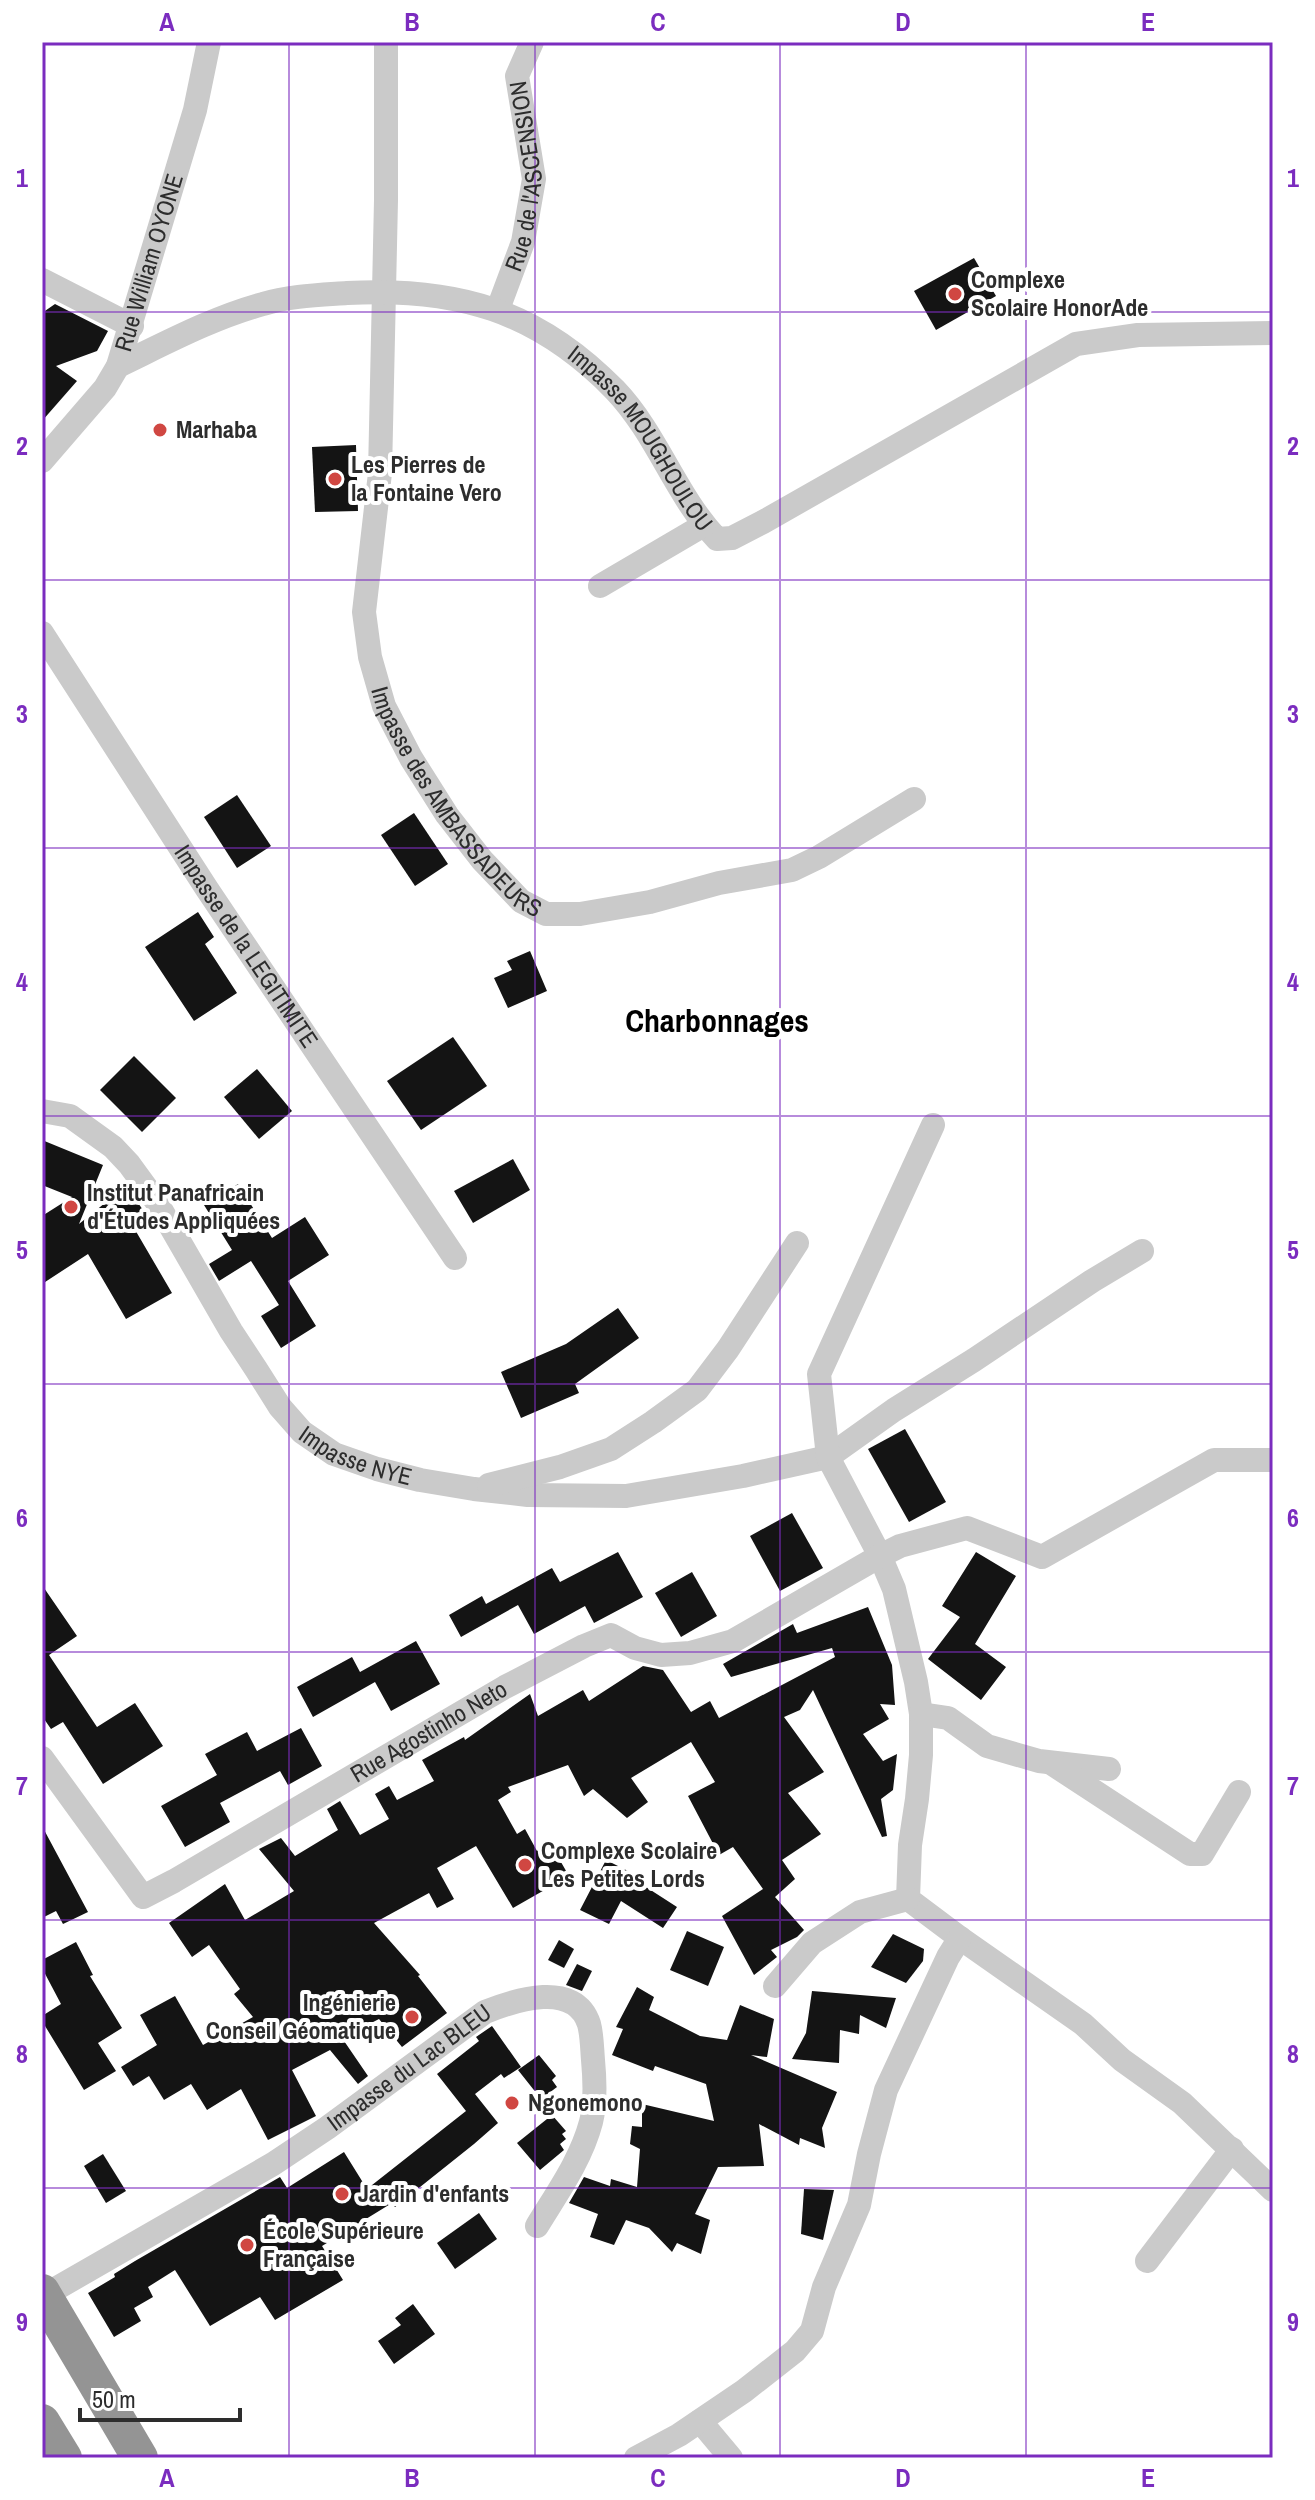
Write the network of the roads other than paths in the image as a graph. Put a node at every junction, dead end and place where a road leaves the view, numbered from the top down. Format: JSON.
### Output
{"nodes":[{"id":1,"x":209,"y":42,"type":"edge"},
{"id":2,"x":386,"y":42,"type":"edge"},
{"id":3,"x":532,"y":42,"type":"edge"},
{"id":4,"x":42,"y":280,"type":"edge"},
{"id":5,"x":384,"y":291,"type":"junction"},
{"id":6,"x":498,"y":309,"type":"junction"},
{"id":7,"x":132,"y":326,"type":"junction"},
{"id":8,"x":1273,"y":333,"type":"edge"},
{"id":9,"x":118,"y":366,"type":"junction"},
{"id":10,"x":42,"y":461,"type":"edge"},
{"id":11,"x":704,"y":525,"type":"junction"},
{"id":12,"x":600,"y":586,"type":"dead end"},
{"id":13,"x":42,"y":633,"type":"edge"},
{"id":14,"x":914,"y":799,"type":"dead end"},
{"id":15,"x":42,"y":1111,"type":"edge"},
{"id":16,"x":933,"y":1125,"type":"dead end"},
{"id":17,"x":797,"y":1243,"type":"dead end"},
{"id":18,"x":1142,"y":1251,"type":"dead end"},
{"id":19,"x":455,"y":1258,"type":"dead end"},
{"id":20,"x":828,"y":1457,"type":"junction"},
{"id":21,"x":1273,"y":1460,"type":"edge"},
{"id":22,"x":474,"y":1489,"type":"junction"},
{"id":23,"x":880,"y":1556,"type":"junction"},
{"id":24,"x":921,"y":1714,"type":"junction"},
{"id":25,"x":42,"y":1758,"type":"edge"},
{"id":26,"x":1051,"y":1763,"type":"junction"},
{"id":27,"x":1109,"y":1769,"type":"dead end"},
{"id":28,"x":1239,"y":1792,"type":"dead end"},
{"id":29,"x":908,"y":1899,"type":"junction"},
{"id":30,"x":960,"y":1938,"type":"junction"},
{"id":31,"x":775,"y":1986,"type":"dead end"},
{"id":32,"x":1232,"y":2149,"type":"junction"},
{"id":33,"x":1273,"y":2190,"type":"edge"},
{"id":34,"x":537,"y":2226,"type":"dead end"},
{"id":35,"x":1147,"y":2261,"type":"dead end"},
{"id":36,"x":43,"y":2294,"type":"edge"},
{"id":37,"x":42,"y":2334,"type":"edge"},
{"id":38,"x":700,"y":2421,"type":"junction"},
{"id":39,"x":42,"y":2422,"type":"edge"},
{"id":40,"x":64,"y":2458,"type":"edge"},
{"id":41,"x":116,"y":2458,"type":"edge"},
{"id":42,"x":140,"y":2458,"type":"edge"},
{"id":43,"x":636,"y":2458,"type":"edge"},
{"id":44,"x":731,"y":2458,"type":"edge"}],
"edges":[{"from":1,"to":7,"type":"street","name":"Rue William OYONE"},
{"from":2,"to":5,"type":"street","name":"Impasse des AMBASSADEURS"},
{"from":3,"to":6,"type":"street","name":"Rue de l'ASCENSION"},
{"from":4,"to":7,"type":"street"},
{"from":5,"to":6,"type":"street","name":"Impasse MOUGHOULOU"},
{"from":5,"to":9,"type":"street","name":"Impasse MOUGHOULOU"},
{"from":5,"to":14,"type":"street","name":"Impasse des AMBASSADEURS"},
{"from":6,"to":11,"type":"street","name":"Impasse MOUGHOULOU"},
{"from":7,"to":9,"type":"street","name":"Rue William OYONE"},
{"from":8,"to":11,"type":"street","name":"Impasse MOUGHOULOU"},
{"from":9,"to":10,"type":"street","name":"Rue William OYONE"},
{"from":11,"to":12,"type":"street"},
{"from":13,"to":19,"type":"street","name":"Impasse de la LEGITIMITE"},
{"from":15,"to":22,"type":"street","name":"Impasse NYE"},
{"from":16,"to":20,"type":"street"},
{"from":17,"to":22,"type":"street"},
{"from":18,"to":20,"type":"street"},
{"from":20,"to":22,"type":"street","name":"Impasse NYE"},
{"from":20,"to":23,"type":"street"},
{"from":21,"to":23,"type":"street"},
{"from":23,"to":24,"type":"street"},
{"from":23,"to":25,"type":"street","name":"Rue Agostinho Neto"},
{"from":24,"to":26,"type":"street"},
{"from":24,"to":29,"type":"street"},
{"from":26,"to":27,"type":"street"},
{"from":26,"to":28,"type":"street"},
{"from":29,"to":30,"type":"street"},
{"from":29,"to":31,"type":"street"},
{"from":30,"to":32,"type":"street"},
{"from":30,"to":38,"type":"street"},
{"from":32,"to":33,"type":"street"},
{"from":32,"to":35,"type":"street"},
{"from":34,"to":36,"type":"street","name":"Impasse du Lac BLEU"},
{"from":36,"to":42,"type":"highway"},
{"from":37,"to":41,"type":"highway"},
{"from":38,"to":43,"type":"street"},
{"from":38,"to":44,"type":"street"},
{"from":39,"to":40,"type":"highway"}]}
